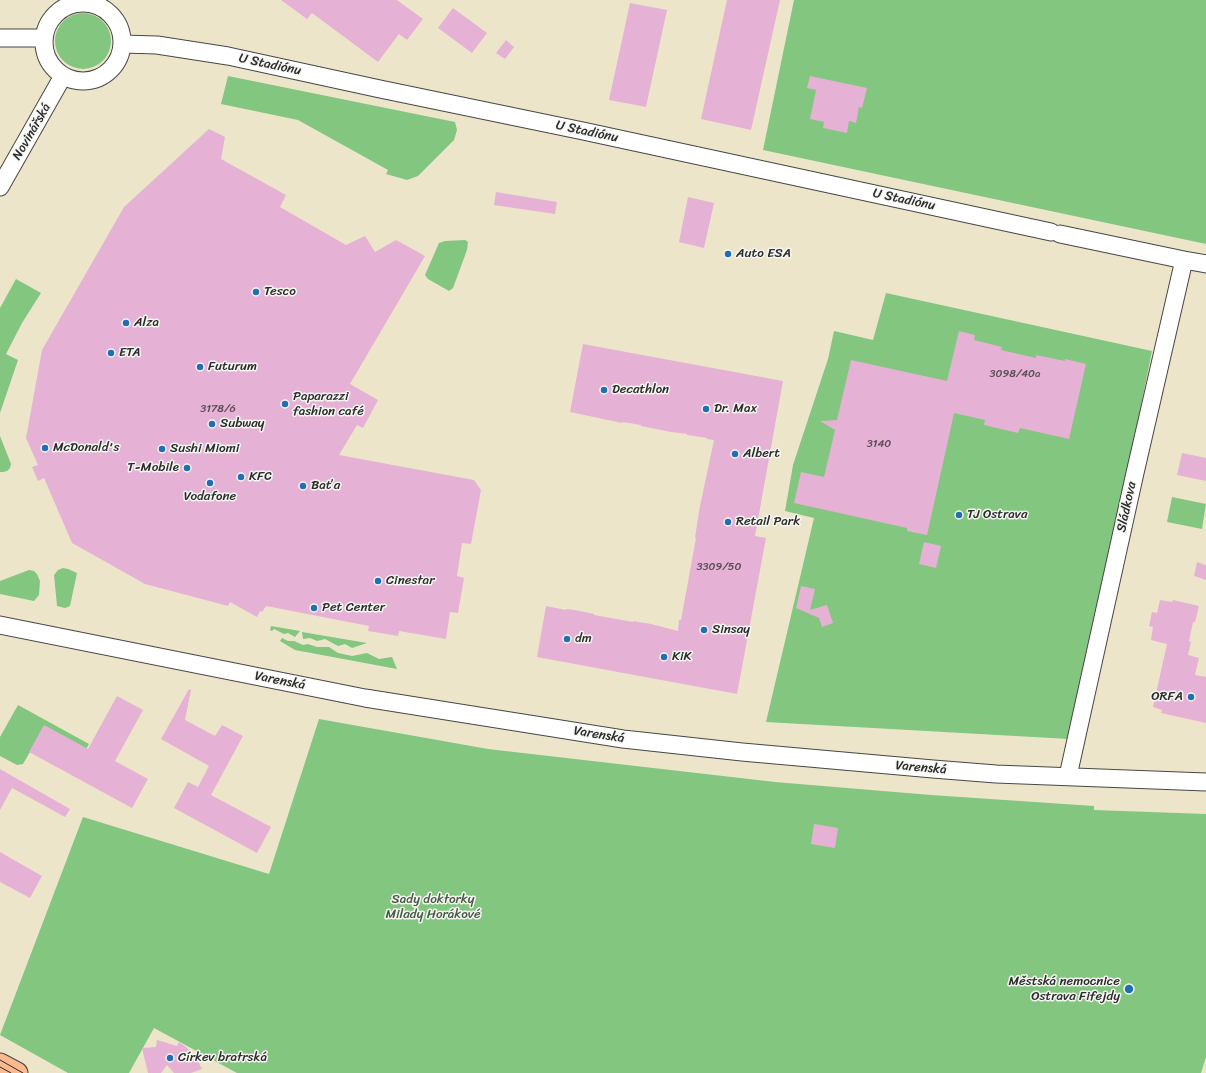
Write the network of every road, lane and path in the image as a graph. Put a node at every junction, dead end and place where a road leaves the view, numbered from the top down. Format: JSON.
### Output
{"nodes":[{"id":1,"x":103,"y":4,"type":"edge"},
{"id":2,"x":0,"y":38,"type":"edge"},
{"id":3,"x":44,"y":38,"type":"junction"},
{"id":4,"x":122,"y":44,"type":"junction"},
{"id":5,"x":63,"y":76,"type":"junction"},
{"id":6,"x":0,"y":187,"type":"edge"},
{"id":7,"x":1184,"y":260,"type":"junction"},
{"id":8,"x":1206,"y":264,"type":"edge"},
{"id":9,"x":0,"y":625,"type":"edge"},
{"id":10,"x":1068,"y":776,"type":"junction"},
{"id":11,"x":1206,"y":782,"type":"edge"},
{"id":12,"x":0,"y":1064,"type":"edge"},
{"id":13,"x":17,"y":1073,"type":"edge"}],
"edges":[{"from":1,"to":3,"type":"street"},
{"from":1,"to":4,"type":"street"},
{"from":2,"to":3,"type":"street"},
{"from":3,"to":5,"type":"street"},
{"from":4,"to":5,"type":"street"},
{"from":4,"to":7,"type":"street","name":"U Stadiónu"},
{"from":5,"to":6,"type":"street","name":"Novinářská"},
{"from":7,"to":8,"type":"street"},
{"from":7,"to":10,"type":"street","name":"Sládkova"},
{"from":9,"to":10,"type":"street","name":"Varenská"},
{"from":10,"to":11,"type":"street","name":"Varenská"},
{"from":12,"to":13,"type":"main road"}]}
